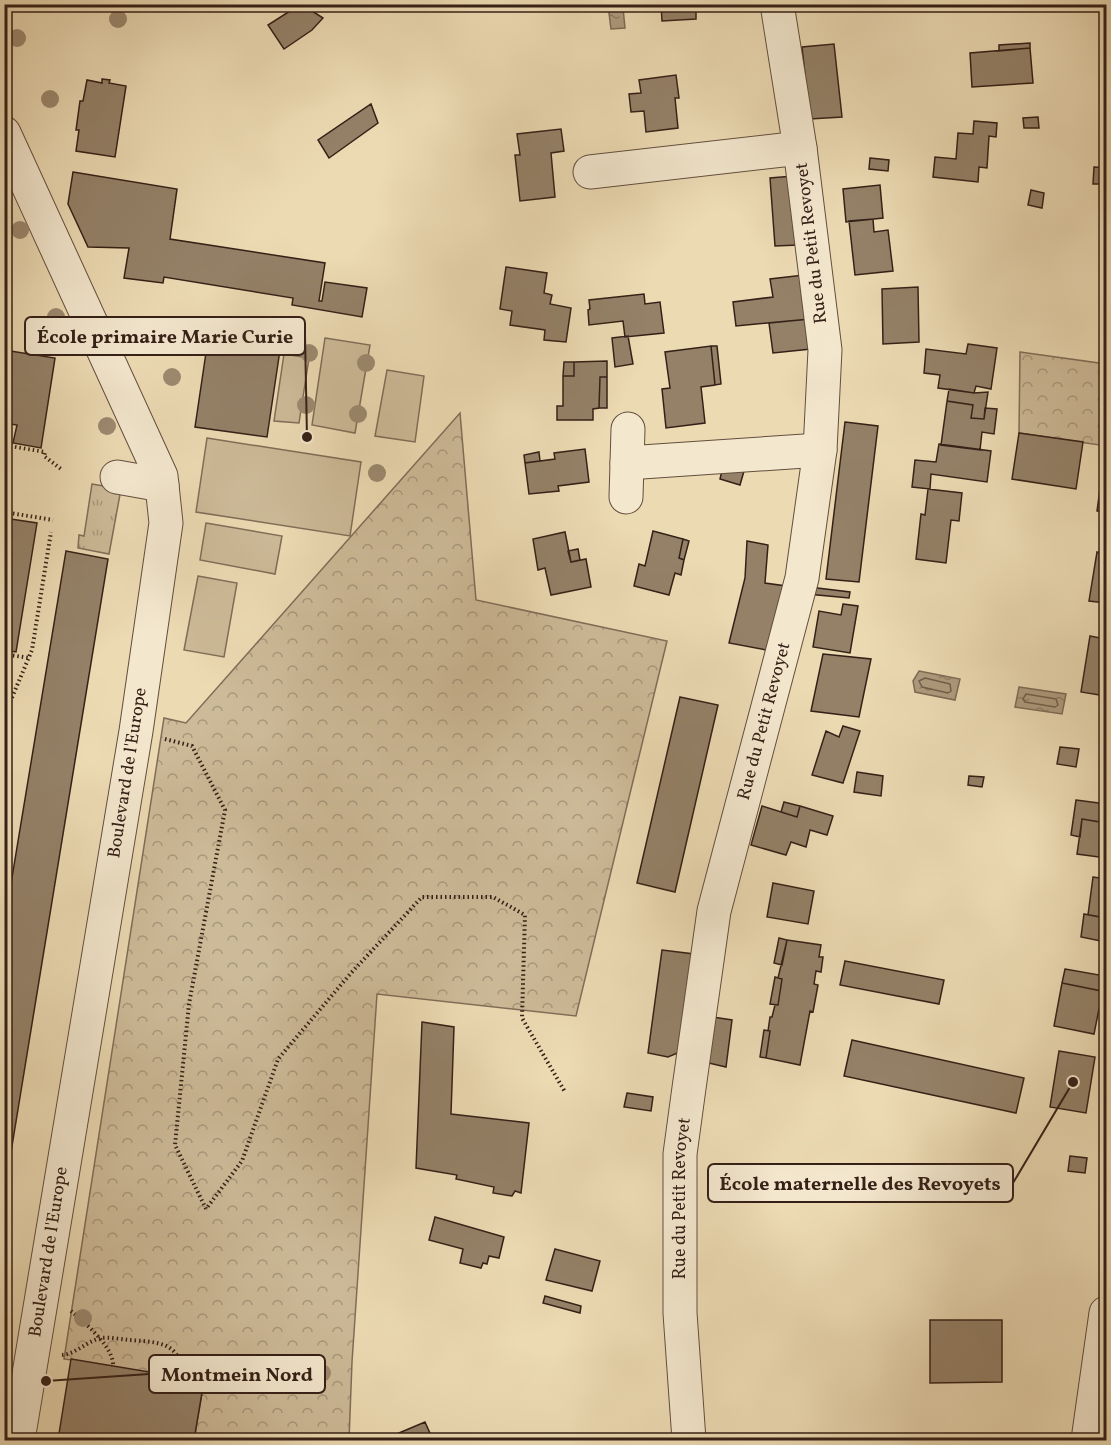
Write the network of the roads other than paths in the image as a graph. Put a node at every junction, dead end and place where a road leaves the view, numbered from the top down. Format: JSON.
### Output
{"nodes":[{"id":1,"x":777,"y":4,"type":"edge"},
{"id":2,"x":7,"y":146,"type":"edge"},
{"id":3,"x":800,"y":148,"type":"junction"},
{"id":4,"x":590,"y":172,"type":"dead end"},
{"id":5,"x":628,"y":429,"type":"dead end"},
{"id":6,"x":820,"y":450,"type":"junction"},
{"id":7,"x":627,"y":463,"type":"junction"},
{"id":8,"x":117,"y":477,"type":"dead end"},
{"id":9,"x":162,"y":485,"type":"junction"},
{"id":10,"x":626,"y":498,"type":"dead end"},
{"id":11,"x":1107,"y":1313,"type":"edge"},
{"id":12,"x":18,"y":1440,"type":"edge"},
{"id":13,"x":689,"y":1440,"type":"edge"},
{"id":14,"x":1088,"y":1440,"type":"edge"}],
"edges":[{"from":1,"to":3,"type":"street","name":"Rue du Petit Revoyet"},
{"from":2,"to":9,"type":"street","name":"Boulevard de l'Europe"},
{"from":3,"to":4,"type":"street"},
{"from":3,"to":6,"type":"street","name":"Rue du Petit Revoyet"},
{"from":5,"to":7,"type":"street"},
{"from":6,"to":7,"type":"street"},
{"from":6,"to":13,"type":"street","name":"Rue du Petit Revoyet"},
{"from":7,"to":10,"type":"street"},
{"from":8,"to":9,"type":"street"},
{"from":9,"to":12,"type":"street","name":"Boulevard de l'Europe"},
{"from":11,"to":14,"type":"street"}]}
